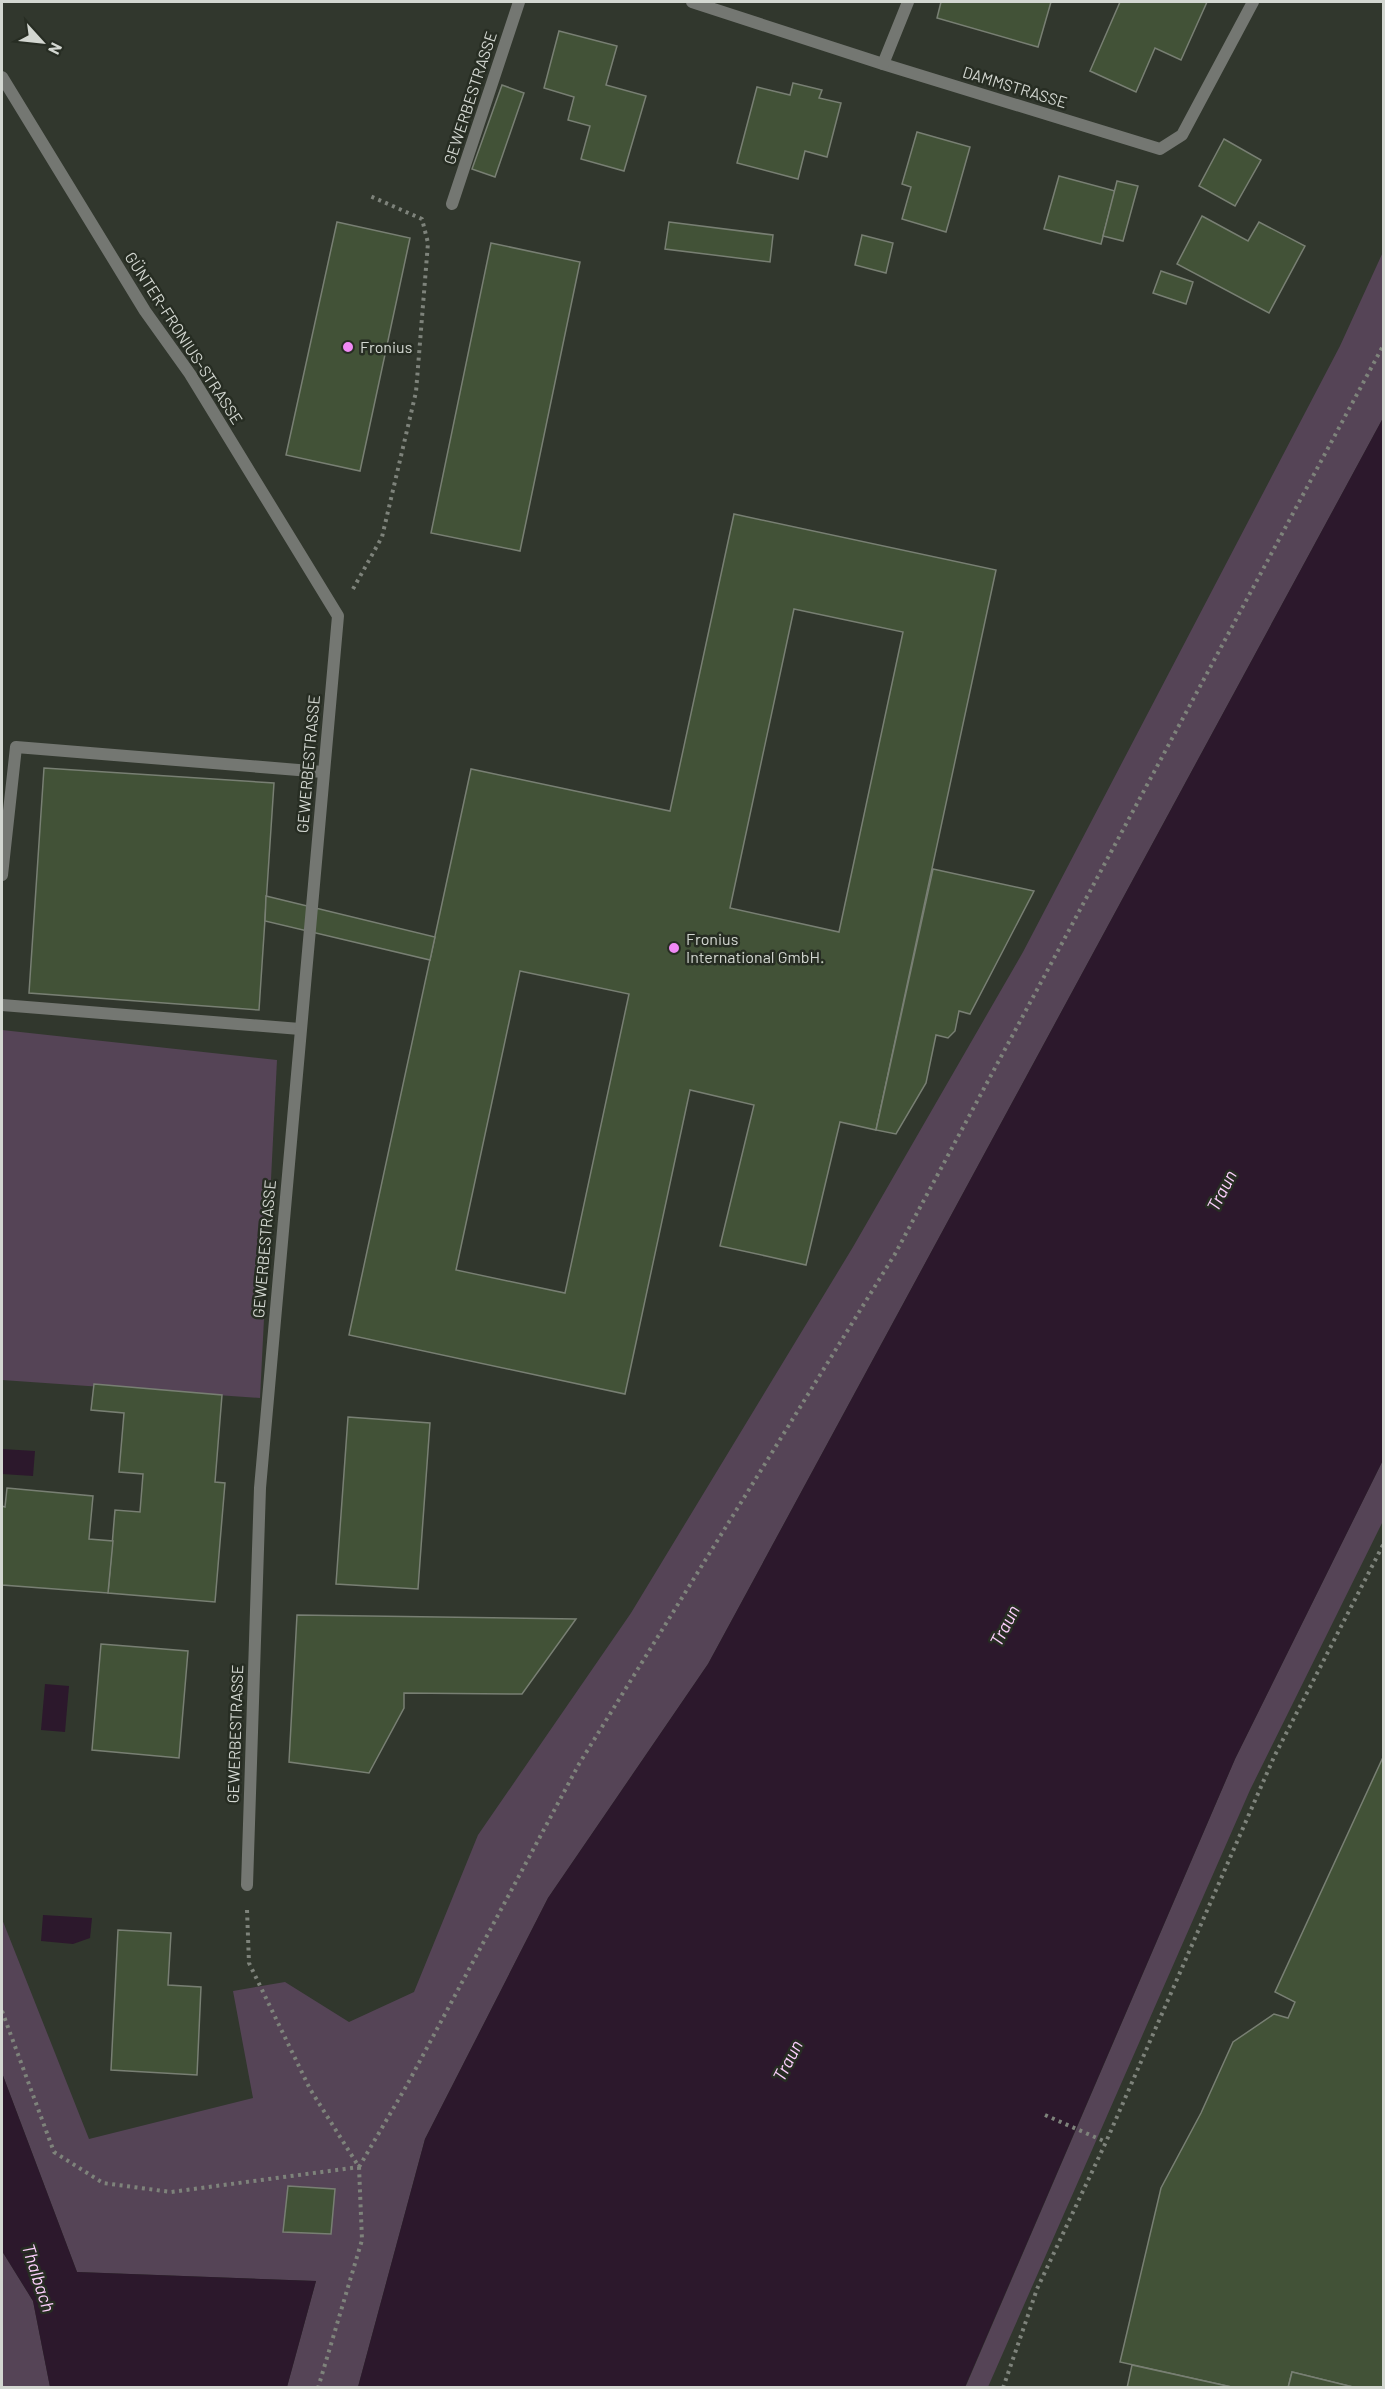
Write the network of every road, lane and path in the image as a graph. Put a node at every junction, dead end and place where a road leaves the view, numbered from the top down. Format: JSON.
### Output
{"nodes":[{"id":1,"x":519,"y":2,"type":"edge"},
{"id":2,"x":692,"y":2,"type":"edge"},
{"id":3,"x":908,"y":2,"type":"edge"},
{"id":4,"x":1253,"y":2,"type":"edge"},
{"id":5,"x":883,"y":64,"type":"junction"},
{"id":6,"x":2,"y":77,"type":"edge"},
{"id":7,"x":370,"y":196,"type":"dead end"},
{"id":8,"x":452,"y":204,"type":"dead end"},
{"id":9,"x":1383,"y":344,"type":"edge"},
{"id":10,"x":338,"y":616,"type":"junction"},
{"id":11,"x":323,"y":772,"type":"junction"},
{"id":12,"x":2,"y":875,"type":"edge"},
{"id":13,"x":2,"y":1005,"type":"edge"},
{"id":14,"x":300,"y":1029,"type":"junction"},
{"id":15,"x":1383,"y":1543,"type":"edge"},
{"id":16,"x":247,"y":1885,"type":"joint"},
{"id":17,"x":2,"y":2011,"type":"edge"},
{"id":18,"x":1045,"y":2115,"type":"dead end"},
{"id":19,"x":1106,"y":2142,"type":"junction"},
{"id":20,"x":359,"y":2167,"type":"junction"},
{"id":21,"x":318,"y":2388,"type":"edge"},
{"id":22,"x":1003,"y":2388,"type":"edge"}],
"edges":[{"from":1,"to":8,"type":"street","name":"GEWERBESTRASSE"},
{"from":2,"to":5,"type":"street","name":"DAMMSTRASSE"},
{"from":3,"to":5,"type":"street"},
{"from":4,"to":5,"type":"street","name":"DAMMSTRASSE"},
{"from":6,"to":10,"type":"street","name":"GÜNTER-FRONIUS-STRASSE"},
{"from":7,"to":10,"type":"path"},
{"from":9,"to":20,"type":"path"},
{"from":10,"to":11,"type":"street","name":"GEWERBESTRASSE"},
{"from":11,"to":12,"type":"street"},
{"from":11,"to":14,"type":"street","name":"GEWERBESTRASSE"},
{"from":13,"to":14,"type":"street"},
{"from":14,"to":16,"type":"street","name":"GEWERBESTRASSE"},
{"from":15,"to":19,"type":"path"},
{"from":16,"to":20,"type":"path"},
{"from":17,"to":20,"type":"path"},
{"from":18,"to":19,"type":"path"},
{"from":19,"to":22,"type":"path"},
{"from":20,"to":21,"type":"path"}]}
